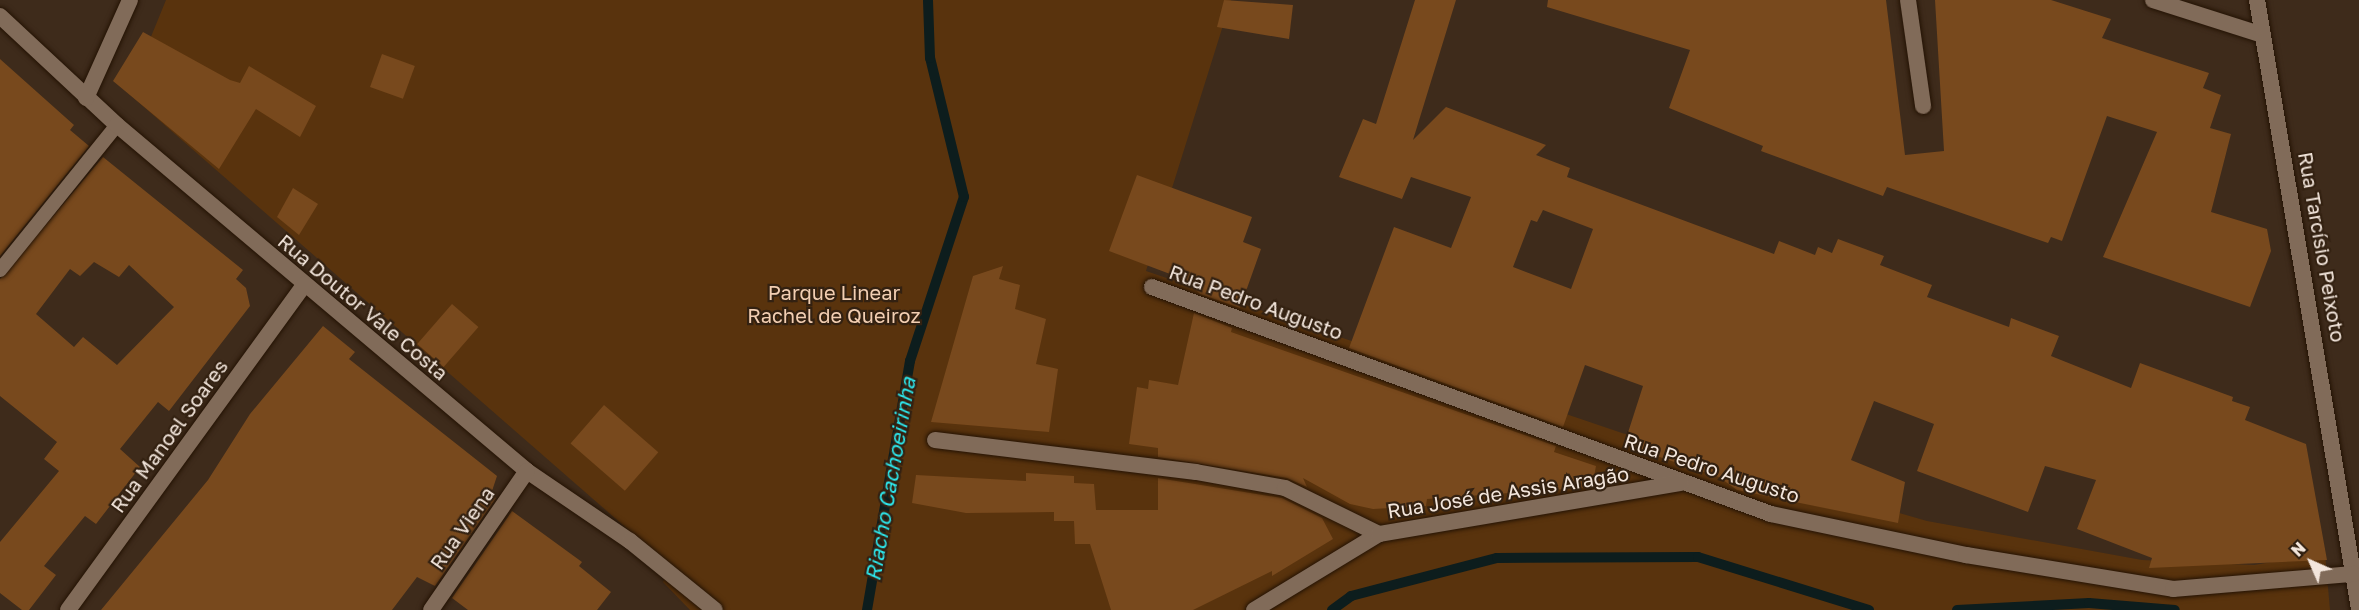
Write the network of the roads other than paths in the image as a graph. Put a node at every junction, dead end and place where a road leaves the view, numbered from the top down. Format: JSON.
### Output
{"nodes":[{"id":1,"x":130,"y":0,"type":"edge"},
{"id":2,"x":1908,"y":0,"type":"edge"},
{"id":3,"x":2153,"y":0,"type":"edge"},
{"id":4,"x":2257,"y":0,"type":"edge"},
{"id":5,"x":0,"y":16,"type":"edge"},
{"id":6,"x":2263,"y":35,"type":"junction"},
{"id":7,"x":86,"y":98,"type":"junction"},
{"id":8,"x":1923,"y":106,"type":"dead end"},
{"id":9,"x":117,"y":125,"type":"junction"},
{"id":10,"x":0,"y":270,"type":"edge"},
{"id":11,"x":304,"y":285,"type":"junction"},
{"id":12,"x":1152,"y":286,"type":"dead end"},
{"id":13,"x":935,"y":440,"type":"dead end"},
{"id":14,"x":527,"y":471,"type":"junction"},
{"id":15,"x":1682,"y":483,"type":"junction"},
{"id":16,"x":1379,"y":534,"type":"junction"},
{"id":17,"x":2356,"y":572,"type":"edge"},
{"id":18,"x":2359,"y":609,"type":"edge"},
{"id":19,"x":68,"y":610,"type":"edge"},
{"id":20,"x":431,"y":610,"type":"edge"},
{"id":21,"x":715,"y":610,"type":"edge"},
{"id":22,"x":1254,"y":610,"type":"edge"}],
"edges":[{"from":1,"to":7,"type":"street"},
{"from":2,"to":8,"type":"street"},
{"from":3,"to":6,"type":"street"},
{"from":4,"to":6,"type":"street","name":"Rua Tarcísio Peixoto"},
{"from":5,"to":7,"type":"street","name":"Rua Doutor Vale Costa"},
{"from":6,"to":17,"type":"street","name":"Rua Tarcísio Peixoto"},
{"from":7,"to":9,"type":"street","name":"Rua Doutor Vale Costa"},
{"from":9,"to":10,"type":"lane"},
{"from":9,"to":11,"type":"street","name":"Rua Doutor Vale Costa"},
{"from":11,"to":14,"type":"street","name":"Rua Doutor Vale Costa"},
{"from":11,"to":19,"type":"street","name":"Rua Manoel Soares"},
{"from":12,"to":15,"type":"street","name":"Rua Pedro Augusto"},
{"from":13,"to":16,"type":"street"},
{"from":14,"to":20,"type":"street","name":"Rua Viena"},
{"from":14,"to":21,"type":"street","name":"Rua Doutor Vale Costa"},
{"from":15,"to":16,"type":"street","name":"Rua José de Assis Aragão"},
{"from":15,"to":17,"type":"street","name":"Rua Pedro Augusto"},
{"from":16,"to":22,"type":"street","name":"Rua José de Assis Aragão"},
{"from":17,"to":18,"type":"street","name":"Rua Tarcísio Peixoto"}]}
